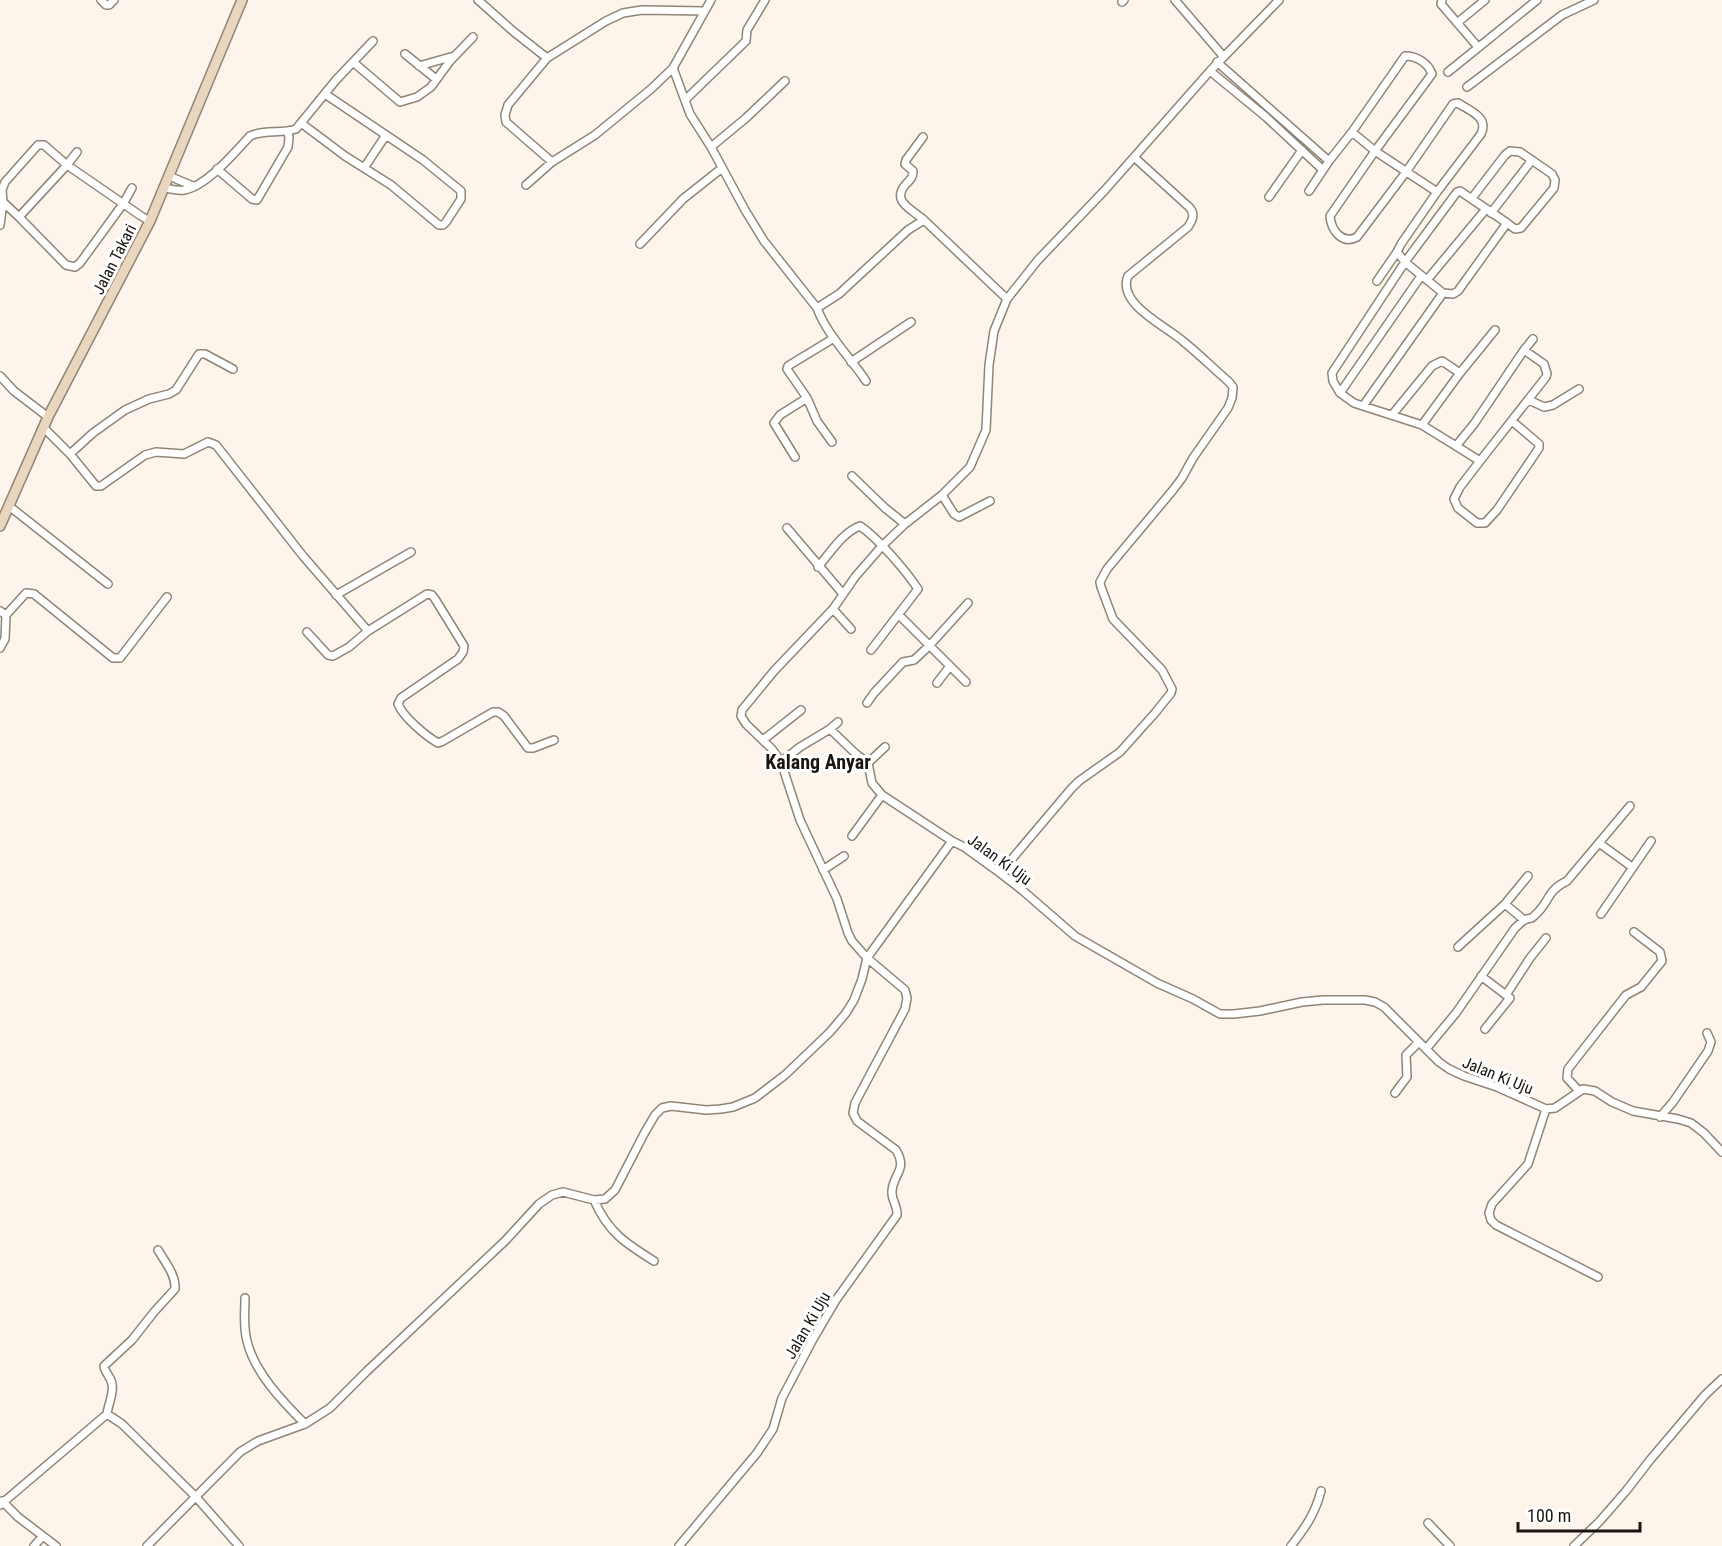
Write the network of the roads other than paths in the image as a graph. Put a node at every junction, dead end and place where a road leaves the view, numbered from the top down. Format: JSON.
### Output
{"nodes":[{"id":1,"x":101,"y":0,"type":"edge"},
{"id":2,"x":114,"y":0,"type":"edge"},
{"id":3,"x":242,"y":0,"type":"edge"},
{"id":4,"x":478,"y":0,"type":"edge"},
{"id":5,"x":711,"y":0,"type":"edge"},
{"id":6,"x":765,"y":0,"type":"edge"},
{"id":7,"x":1174,"y":0,"type":"edge"},
{"id":8,"x":1278,"y":0,"type":"edge"},
{"id":9,"x":1442,"y":0,"type":"edge"},
{"id":10,"x":1485,"y":0,"type":"edge"},
{"id":11,"x":1537,"y":0,"type":"edge"},
{"id":12,"x":1594,"y":0,"type":"edge"},
{"id":13,"x":705,"y":11,"type":"junction"},
{"id":14,"x":1457,"y":23,"type":"junction"},
{"id":15,"x":473,"y":38,"type":"dead end"},
{"id":16,"x":373,"y":41,"type":"dead end"},
{"id":17,"x":1478,"y":47,"type":"junction"},
{"id":18,"x":405,"y":54,"type":"dead end"},
{"id":19,"x":455,"y":55,"type":"junction"},
{"id":20,"x":1224,"y":56,"type":"junction"},
{"id":21,"x":547,"y":58,"type":"junction"},
{"id":22,"x":353,"y":62,"type":"junction"},
{"id":23,"x":1217,"y":62,"type":"junction"},
{"id":24,"x":419,"y":66,"type":"junction"},
{"id":25,"x":673,"y":68,"type":"junction"},
{"id":26,"x":1210,"y":71,"type":"junction"},
{"id":27,"x":1448,"y":72,"type":"dead end"},
{"id":28,"x":436,"y":79,"type":"junction"},
{"id":29,"x":785,"y":81,"type":"dead end"},
{"id":30,"x":1467,"y":87,"type":"dead end"},
{"id":31,"x":325,"y":94,"type":"junction"},
{"id":32,"x":685,"y":100,"type":"junction"},
{"id":33,"x":301,"y":123,"type":"junction"},
{"id":34,"x":288,"y":132,"type":"junction"},
{"id":35,"x":1352,"y":132,"type":"junction"},
{"id":36,"x":386,"y":135,"type":"junction"},
{"id":37,"x":923,"y":137,"type":"dead end"},
{"id":38,"x":711,"y":147,"type":"junction"},
{"id":39,"x":1302,"y":150,"type":"junction"},
{"id":40,"x":1375,"y":151,"type":"junction"},
{"id":41,"x":77,"y":152,"type":"dead end"},
{"id":42,"x":1134,"y":157,"type":"junction"},
{"id":43,"x":1532,"y":160,"type":"junction"},
{"id":44,"x":1329,"y":161,"type":"junction"},
{"id":45,"x":552,"y":162,"type":"junction"},
{"id":46,"x":67,"y":165,"type":"junction"},
{"id":47,"x":364,"y":168,"type":"junction"},
{"id":48,"x":722,"y":168,"type":"junction"},
{"id":49,"x":217,"y":169,"type":"junction"},
{"id":50,"x":1323,"y":170,"type":"junction"},
{"id":51,"x":1406,"y":171,"type":"junction"},
{"id":52,"x":169,"y":176,"type":"junction"},
{"id":53,"x":526,"y":185,"type":"dead end"},
{"id":54,"x":193,"y":186,"type":"junction"},
{"id":55,"x":132,"y":188,"type":"dead end"},
{"id":56,"x":165,"y":188,"type":"junction"},
{"id":57,"x":1309,"y":191,"type":"dead end"},
{"id":58,"x":1437,"y":192,"type":"junction"},
{"id":59,"x":1269,"y":197,"type":"dead end"},
{"id":60,"x":1472,"y":198,"type":"junction"},
{"id":61,"x":3,"y":202,"type":"junction"},
{"id":62,"x":123,"y":204,"type":"junction"},
{"id":63,"x":1488,"y":211,"type":"junction"},
{"id":64,"x":19,"y":218,"type":"junction"},
{"id":65,"x":924,"y":220,"type":"junction"},
{"id":66,"x":150,"y":221,"type":"junction"},
{"id":67,"x":1507,"y":223,"type":"junction"},
{"id":68,"x":0,"y":225,"type":"edge"},
{"id":69,"x":640,"y":244,"type":"dead end"},
{"id":70,"x":1397,"y":252,"type":"junction"},
{"id":71,"x":1405,"y":262,"type":"junction"},
{"id":72,"x":1424,"y":278,"type":"junction"},
{"id":73,"x":1377,"y":281,"type":"dead end"},
{"id":74,"x":1443,"y":293,"type":"junction"},
{"id":75,"x":1007,"y":298,"type":"junction"},
{"id":76,"x":817,"y":308,"type":"junction"},
{"id":77,"x":911,"y":322,"type":"dead end"},
{"id":78,"x":1495,"y":330,"type":"dead end"},
{"id":79,"x":834,"y":338,"type":"junction"},
{"id":80,"x":1533,"y":339,"type":"dead end"},
{"id":81,"x":1524,"y":350,"type":"junction"},
{"id":82,"x":851,"y":362,"type":"junction"},
{"id":83,"x":233,"y":369,"type":"dead end"},
{"id":84,"x":1460,"y":373,"type":"junction"},
{"id":85,"x":0,"y":376,"type":"edge"},
{"id":86,"x":866,"y":381,"type":"dead end"},
{"id":87,"x":1579,"y":389,"type":"dead end"},
{"id":88,"x":1340,"y":393,"type":"junction"},
{"id":89,"x":807,"y":398,"type":"junction"},
{"id":90,"x":1529,"y":400,"type":"junction"},
{"id":91,"x":1362,"y":406,"type":"junction"},
{"id":92,"x":1392,"y":415,"type":"junction"},
{"id":93,"x":48,"y":417,"type":"junction"},
{"id":94,"x":1512,"y":421,"type":"junction"},
{"id":95,"x":1422,"y":425,"type":"junction"},
{"id":96,"x":44,"y":428,"type":"junction"},
{"id":97,"x":832,"y":442,"type":"dead end"},
{"id":98,"x":1456,"y":446,"type":"junction"},
{"id":99,"x":70,"y":454,"type":"junction"},
{"id":100,"x":795,"y":457,"type":"dead end"},
{"id":101,"x":1480,"y":461,"type":"junction"},
{"id":102,"x":852,"y":476,"type":"dead end"},
{"id":103,"x":942,"y":495,"type":"junction"},
{"id":104,"x":990,"y":501,"type":"dead end"},
{"id":105,"x":9,"y":506,"type":"junction"},
{"id":106,"x":905,"y":524,"type":"junction"},
{"id":107,"x":0,"y":526,"type":"edge"},
{"id":108,"x":787,"y":528,"type":"dead end"},
{"id":109,"x":882,"y":546,"type":"junction"},
{"id":110,"x":411,"y":552,"type":"dead end"},
{"id":111,"x":818,"y":567,"type":"junction"},
{"id":112,"x":108,"y":584,"type":"dead end"},
{"id":113,"x":843,"y":594,"type":"junction"},
{"id":114,"x":336,"y":595,"type":"junction"},
{"id":115,"x":167,"y":597,"type":"dead end"},
{"id":116,"x":968,"y":603,"type":"dead end"},
{"id":117,"x":833,"y":609,"type":"junction"},
{"id":118,"x":3,"y":613,"type":"edge"},
{"id":119,"x":899,"y":615,"type":"junction"},
{"id":120,"x":851,"y":629,"type":"dead end"},
{"id":121,"x":368,"y":631,"type":"junction"},
{"id":122,"x":307,"y":632,"type":"dead end"},
{"id":123,"x":930,"y":645,"type":"junction"},
{"id":124,"x":0,"y":648,"type":"edge"},
{"id":125,"x":871,"y":650,"type":"dead end"},
{"id":126,"x":950,"y":666,"type":"junction"},
{"id":127,"x":966,"y":682,"type":"dead end"},
{"id":128,"x":937,"y":683,"type":"dead end"},
{"id":129,"x":867,"y":703,"type":"dead end"},
{"id":130,"x":801,"y":710,"type":"dead end"},
{"id":131,"x":838,"y":722,"type":"dead end"},
{"id":132,"x":830,"y":729,"type":"junction"},
{"id":133,"x":554,"y":740,"type":"dead end"},
{"id":134,"x":763,"y":740,"type":"junction"},
{"id":135,"x":885,"y":747,"type":"dead end"},
{"id":136,"x":782,"y":762,"type":"junction"},
{"id":137,"x":868,"y":763,"type":"junction"},
{"id":138,"x":882,"y":795,"type":"junction"},
{"id":139,"x":1630,"y":806,"type":"dead end"},
{"id":140,"x":852,"y":836,"type":"dead end"},
{"id":141,"x":952,"y":841,"type":"junction"},
{"id":142,"x":1651,"y":841,"type":"dead end"},
{"id":143,"x":1599,"y":843,"type":"junction"},
{"id":144,"x":844,"y":856,"type":"dead end"},
{"id":145,"x":1632,"y":867,"type":"junction"},
{"id":146,"x":823,"y":870,"type":"junction"},
{"id":147,"x":1000,"y":873,"type":"junction"},
{"id":148,"x":1528,"y":876,"type":"dead end"},
{"id":149,"x":1505,"y":904,"type":"junction"},
{"id":150,"x":1600,"y":914,"type":"dead end"},
{"id":151,"x":1524,"y":920,"type":"junction"},
{"id":152,"x":1634,"y":932,"type":"dead end"},
{"id":153,"x":1546,"y":938,"type":"dead end"},
{"id":154,"x":1458,"y":947,"type":"dead end"},
{"id":155,"x":867,"y":958,"type":"junction"},
{"id":156,"x":1482,"y":976,"type":"junction"},
{"id":157,"x":1506,"y":995,"type":"junction"},
{"id":158,"x":1485,"y":1029,"type":"dead end"},
{"id":159,"x":1707,"y":1033,"type":"dead end"},
{"id":160,"x":1419,"y":1042,"type":"junction"},
{"id":161,"x":1426,"y":1049,"type":"junction"},
{"id":162,"x":1579,"y":1091,"type":"junction"},
{"id":163,"x":1395,"y":1093,"type":"dead end"},
{"id":164,"x":1546,"y":1109,"type":"junction"},
{"id":165,"x":1660,"y":1117,"type":"junction"},
{"id":166,"x":1722,"y":1152,"type":"edge"},
{"id":167,"x":594,"y":1200,"type":"junction"},
{"id":168,"x":158,"y":1250,"type":"dead end"},
{"id":169,"x":654,"y":1261,"type":"dead end"},
{"id":170,"x":1598,"y":1277,"type":"dead end"},
{"id":171,"x":245,"y":1299,"type":"dead end"},
{"id":172,"x":1722,"y":1379,"type":"edge"},
{"id":173,"x":107,"y":1414,"type":"junction"},
{"id":174,"x":305,"y":1424,"type":"junction"},
{"id":175,"x":1321,"y":1491,"type":"dead end"},
{"id":176,"x":196,"y":1497,"type":"junction"},
{"id":177,"x":1,"y":1502,"type":"edge"},
{"id":178,"x":1428,"y":1523,"type":"dead end"},
{"id":179,"x":42,"y":1537,"type":"junction"},
{"id":180,"x":34,"y":1546,"type":"edge"},
{"id":181,"x":56,"y":1546,"type":"edge"},
{"id":182,"x":147,"y":1546,"type":"edge"},
{"id":183,"x":239,"y":1546,"type":"edge"},
{"id":184,"x":680,"y":1546,"type":"edge"},
{"id":185,"x":1291,"y":1546,"type":"edge"},
{"id":186,"x":1450,"y":1546,"type":"edge"},
{"id":187,"x":1574,"y":1546,"type":"edge"}],
"edges":[{"from":1,"to":2,"type":"street"},
{"from":3,"to":52,"type":"street","name":"Jalan Takari"},
{"from":4,"to":21,"type":"street"},
{"from":5,"to":13,"type":"street"},
{"from":6,"to":32,"type":"street"},
{"from":7,"to":20,"type":"street"},
{"from":8,"to":20,"type":"street"},
{"from":9,"to":14,"type":"street"},
{"from":10,"to":14,"type":"street"},
{"from":11,"to":17,"type":"street"},
{"from":12,"to":30,"type":"street"},
{"from":13,"to":21,"type":"street"},
{"from":13,"to":25,"type":"street"},
{"from":14,"to":17,"type":"street"},
{"from":15,"to":19,"type":"street"},
{"from":16,"to":22,"type":"street"},
{"from":17,"to":27,"type":"street"},
{"from":18,"to":24,"type":"street"},
{"from":19,"to":24,"type":"street"},
{"from":19,"to":28,"type":"street"},
{"from":20,"to":23,"type":"street"},
{"from":21,"to":45,"type":"street"},
{"from":22,"to":28,"type":"street"},
{"from":22,"to":31,"type":"street"},
{"from":23,"to":26,"type":"street"},
{"from":23,"to":44,"type":"street"},
{"from":24,"to":28,"type":"street"},
{"from":25,"to":32,"type":"street"},
{"from":25,"to":45,"type":"street"},
{"from":26,"to":39,"type":"street"},
{"from":26,"to":42,"type":"street"},
{"from":29,"to":38,"type":"street"},
{"from":31,"to":33,"type":"street"},
{"from":31,"to":36,"type":"street"},
{"from":32,"to":38,"type":"street"},
{"from":33,"to":34,"type":"street"},
{"from":33,"to":47,"type":"street"},
{"from":34,"to":49,"type":"street"},
{"from":34,"to":49,"type":"street"},
{"from":35,"to":40,"type":"street"},
{"from":35,"to":40,"type":"street"},
{"from":35,"to":44,"type":"street"},
{"from":36,"to":47,"type":"street"},
{"from":36,"to":47,"type":"street"},
{"from":37,"to":65,"type":"street"},
{"from":38,"to":48,"type":"street"},
{"from":39,"to":50,"type":"street"},
{"from":39,"to":59,"type":"street"},
{"from":40,"to":51,"type":"street"},
{"from":40,"to":51,"type":"street"},
{"from":41,"to":46,"type":"street"},
{"from":42,"to":75,"type":"street"},
{"from":42,"to":147,"type":"street"},
{"from":43,"to":60,"type":"street"},
{"from":43,"to":63,"type":"street"},
{"from":43,"to":67,"type":"street"},
{"from":44,"to":50,"type":"street"},
{"from":45,"to":53,"type":"street"},
{"from":46,"to":61,"type":"street"},
{"from":46,"to":62,"type":"street"},
{"from":46,"to":64,"type":"street"},
{"from":48,"to":69,"type":"street"},
{"from":48,"to":76,"type":"street"},
{"from":49,"to":54,"type":"street"},
{"from":50,"to":57,"type":"street"},
{"from":51,"to":58,"type":"street"},
{"from":51,"to":58,"type":"street"},
{"from":52,"to":54,"type":"street"},
{"from":52,"to":56,"type":"street","name":"Jalan Takari"},
{"from":54,"to":56,"type":"street"},
{"from":55,"to":62,"type":"street"},
{"from":56,"to":66,"type":"street","name":"Jalan Takari"},
{"from":58,"to":70,"type":"street"},
{"from":60,"to":63,"type":"street"},
{"from":60,"to":71,"type":"street"},
{"from":61,"to":64,"type":"street"},
{"from":61,"to":68,"type":"street"},
{"from":62,"to":64,"type":"street"},
{"from":62,"to":66,"type":"street"},
{"from":63,"to":67,"type":"street"},
{"from":63,"to":72,"type":"street"},
{"from":65,"to":75,"type":"street"},
{"from":65,"to":76,"type":"street"},
{"from":66,"to":93,"type":"street","name":"Jalan Takari"},
{"from":67,"to":74,"type":"street"},
{"from":70,"to":71,"type":"street"},
{"from":70,"to":73,"type":"street"},
{"from":71,"to":72,"type":"street"},
{"from":71,"to":88,"type":"street"},
{"from":72,"to":74,"type":"street"},
{"from":72,"to":88,"type":"street"},
{"from":74,"to":91,"type":"street"},
{"from":75,"to":103,"type":"street"},
{"from":76,"to":79,"type":"street"},
{"from":77,"to":82,"type":"street"},
{"from":78,"to":84,"type":"street"},
{"from":79,"to":82,"type":"street"},
{"from":79,"to":89,"type":"street"},
{"from":80,"to":81,"type":"street"},
{"from":81,"to":90,"type":"street"},
{"from":81,"to":98,"type":"street"},
{"from":82,"to":86,"type":"street"},
{"from":83,"to":99,"type":"street"},
{"from":84,"to":92,"type":"street"},
{"from":84,"to":95,"type":"street"},
{"from":85,"to":93,"type":"street"},
{"from":87,"to":90,"type":"street"},
{"from":88,"to":91,"type":"street"},
{"from":89,"to":97,"type":"street"},
{"from":89,"to":100,"type":"street"},
{"from":90,"to":94,"type":"street"},
{"from":91,"to":92,"type":"street"},
{"from":92,"to":95,"type":"street"},
{"from":93,"to":96,"type":"street","name":"Jalan Takari"},
{"from":94,"to":101,"type":"street"},
{"from":94,"to":101,"type":"street"},
{"from":95,"to":98,"type":"street"},
{"from":96,"to":99,"type":"street"},
{"from":96,"to":105,"type":"street","name":"Jalan Takari"},
{"from":98,"to":101,"type":"street"},
{"from":99,"to":114,"type":"street"},
{"from":102,"to":106,"type":"street"},
{"from":103,"to":104,"type":"street"},
{"from":103,"to":106,"type":"street"},
{"from":105,"to":107,"type":"street","name":"Jalan Takari"},
{"from":105,"to":112,"type":"street"},
{"from":106,"to":109,"type":"street"},
{"from":108,"to":111,"type":"street"},
{"from":109,"to":111,"type":"street"},
{"from":109,"to":113,"type":"street"},
{"from":109,"to":119,"type":"street"},
{"from":110,"to":114,"type":"street"},
{"from":111,"to":113,"type":"street"},
{"from":113,"to":117,"type":"street"},
{"from":114,"to":121,"type":"street"},
{"from":115,"to":118,"type":"street"},
{"from":116,"to":123,"type":"street"},
{"from":117,"to":120,"type":"street"},
{"from":117,"to":134,"type":"street"},
{"from":118,"to":124,"type":"street"},
{"from":119,"to":123,"type":"street"},
{"from":119,"to":125,"type":"street"},
{"from":121,"to":122,"type":"street"},
{"from":121,"to":133,"type":"street"},
{"from":123,"to":126,"type":"street"},
{"from":123,"to":129,"type":"street"},
{"from":126,"to":127,"type":"street"},
{"from":126,"to":128,"type":"street"},
{"from":130,"to":134,"type":"street"},
{"from":131,"to":132,"type":"street"},
{"from":132,"to":136,"type":"street"},
{"from":132,"to":137,"type":"street"},
{"from":134,"to":136,"type":"street"},
{"from":135,"to":137,"type":"street"},
{"from":136,"to":146,"type":"street"},
{"from":137,"to":138,"type":"street"},
{"from":138,"to":140,"type":"street"},
{"from":138,"to":141,"type":"street"},
{"from":139,"to":143,"type":"street"},
{"from":141,"to":147,"type":"street","name":"Jalan Ki Uju"},
{"from":141,"to":155,"type":"street","name":"Jalan Ki Uju"},
{"from":142,"to":145,"type":"street"},
{"from":143,"to":145,"type":"street"},
{"from":143,"to":151,"type":"street"},
{"from":144,"to":146,"type":"street"},
{"from":145,"to":150,"type":"street"},
{"from":146,"to":155,"type":"street"},
{"from":147,"to":160,"type":"street","name":"Jalan Ki Uju"},
{"from":148,"to":149,"type":"street"},
{"from":149,"to":151,"type":"street"},
{"from":149,"to":154,"type":"street"},
{"from":151,"to":156,"type":"street"},
{"from":152,"to":162,"type":"street"},
{"from":153,"to":157,"type":"street"},
{"from":155,"to":167,"type":"street"},
{"from":155,"to":184,"type":"street","name":"Jalan Ki Uju"},
{"from":156,"to":157,"type":"street"},
{"from":156,"to":161,"type":"street"},
{"from":157,"to":158,"type":"street"},
{"from":159,"to":165,"type":"street"},
{"from":160,"to":161,"type":"street","name":"Jalan Ki Uju"},
{"from":160,"to":163,"type":"street"},
{"from":161,"to":164,"type":"street","name":"Jalan Ki Uju"},
{"from":162,"to":164,"type":"street","name":"Jalan Ki Uju"},
{"from":162,"to":165,"type":"street"},
{"from":164,"to":170,"type":"street"},
{"from":165,"to":166,"type":"street"},
{"from":167,"to":169,"type":"street"},
{"from":167,"to":174,"type":"street"},
{"from":168,"to":173,"type":"street"},
{"from":171,"to":174,"type":"street"},
{"from":172,"to":187,"type":"street"},
{"from":173,"to":176,"type":"street"},
{"from":173,"to":177,"type":"street"},
{"from":174,"to":176,"type":"street"},
{"from":175,"to":185,"type":"street"},
{"from":176,"to":182,"type":"street"},
{"from":176,"to":183,"type":"street"},
{"from":177,"to":179,"type":"street"},
{"from":178,"to":186,"type":"street"},
{"from":179,"to":180,"type":"street"},
{"from":179,"to":181,"type":"street"}]}
